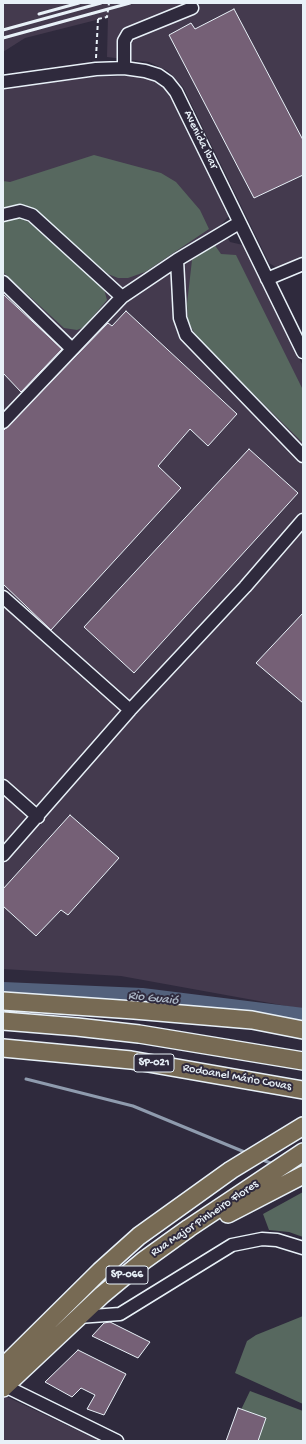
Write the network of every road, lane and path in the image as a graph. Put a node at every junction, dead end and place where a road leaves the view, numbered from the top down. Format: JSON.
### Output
{"nodes":[{"id":1,"x":109,"y":3,"type":"edge"},
{"id":2,"x":192,"y":8,"type":"dead end"},
{"id":3,"x":96,"y":55,"type":"dead end"},
{"id":4,"x":124,"y":68,"type":"junction"},
{"id":5,"x":3,"y":82,"type":"edge"},
{"id":6,"x":3,"y":215,"type":"edge"},
{"id":7,"x":239,"y":223,"type":"junction"},
{"id":8,"x":177,"y":260,"type":"junction"},
{"id":9,"x":303,"y":264,"type":"edge"},
{"id":10,"x":267,"y":279,"type":"junction"},
{"id":11,"x":3,"y":282,"type":"edge"},
{"id":12,"x":122,"y":297,"type":"junction"},
{"id":13,"x":72,"y":349,"type":"junction"},
{"id":14,"x":303,"y":352,"type":"edge"},
{"id":15,"x":3,"y":422,"type":"edge"},
{"id":16,"x":303,"y":456,"type":"edge"},
{"id":17,"x":303,"y":520,"type":"edge"},
{"id":18,"x":3,"y":597,"type":"edge"},
{"id":19,"x":130,"y":710,"type":"junction"},
{"id":20,"x":3,"y":786,"type":"edge"},
{"id":21,"x":38,"y":817,"type":"junction"},
{"id":22,"x":3,"y":854,"type":"edge"},
{"id":23,"x":3,"y":1002,"type":"edge"},
{"id":24,"x":3,"y":1021,"type":"edge"},
{"id":25,"x":303,"y":1030,"type":"edge"},
{"id":26,"x":3,"y":1048,"type":"edge"},
{"id":27,"x":303,"y":1061,"type":"edge"},
{"id":28,"x":303,"y":1090,"type":"edge"},
{"id":29,"x":303,"y":1126,"type":"edge"},
{"id":30,"x":296,"y":1157,"type":"edge"},
{"id":31,"x":303,"y":1175,"type":"edge"},
{"id":32,"x":270,"y":1184,"type":"junction"},
{"id":33,"x":303,"y":1248,"type":"edge"},
{"id":34,"x":78,"y":1317,"type":"junction"},
{"id":35,"x":3,"y":1367,"type":"edge"},
{"id":36,"x":4,"y":1387,"type":"edge"},
{"id":37,"x":117,"y":1441,"type":"edge"}],
"edges":[{"from":1,"to":3,"type":"path","bridge":true},
{"from":2,"to":4,"type":"street"},
{"from":4,"to":5,"type":"street","name":"Avenida Ibar"},
{"from":4,"to":7,"type":"street","name":"Avenida Ibar"},
{"from":6,"to":12,"type":"street"},
{"from":7,"to":8,"type":"street"},
{"from":7,"to":10,"type":"street","name":"Avenida Ibar"},
{"from":8,"to":12,"type":"street"},
{"from":8,"to":16,"type":"street"},
{"from":9,"to":10,"type":"street"},
{"from":10,"to":14,"type":"street","name":"Avenida Ibar"},
{"from":11,"to":13,"type":"street"},
{"from":12,"to":13,"type":"street"},
{"from":13,"to":15,"type":"street"},
{"from":17,"to":19,"type":"street"},
{"from":18,"to":19,"type":"street"},
{"from":19,"to":21,"type":"street"},
{"from":20,"to":21,"type":"street"},
{"from":21,"to":22,"type":"street"},
{"from":23,"to":25,"type":"highway"},
{"from":24,"to":27,"type":"highway","number":"SP-021"},
{"from":26,"to":28,"type":"highway","name":"Rodoanel Mário Covas","number":"SP-021"},
{"from":29,"to":35,"type":"highway","name":"Rua Major Pinheiro Flores","number":"SP-066"},
{"from":30,"to":32,"type":"highway","number":"SP-066"},
{"from":31,"to":32,"type":"highway"},
{"from":32,"to":34,"type":"highway","name":"Rua Major Pinheiro Flores","number":"SP-066"},
{"from":33,"to":34,"type":"street"},
{"from":34,"to":36,"type":"highway","name":"Rua Major Pinheiro Flores","number":"SP-066"},
{"from":36,"to":37,"type":"street"}]}
